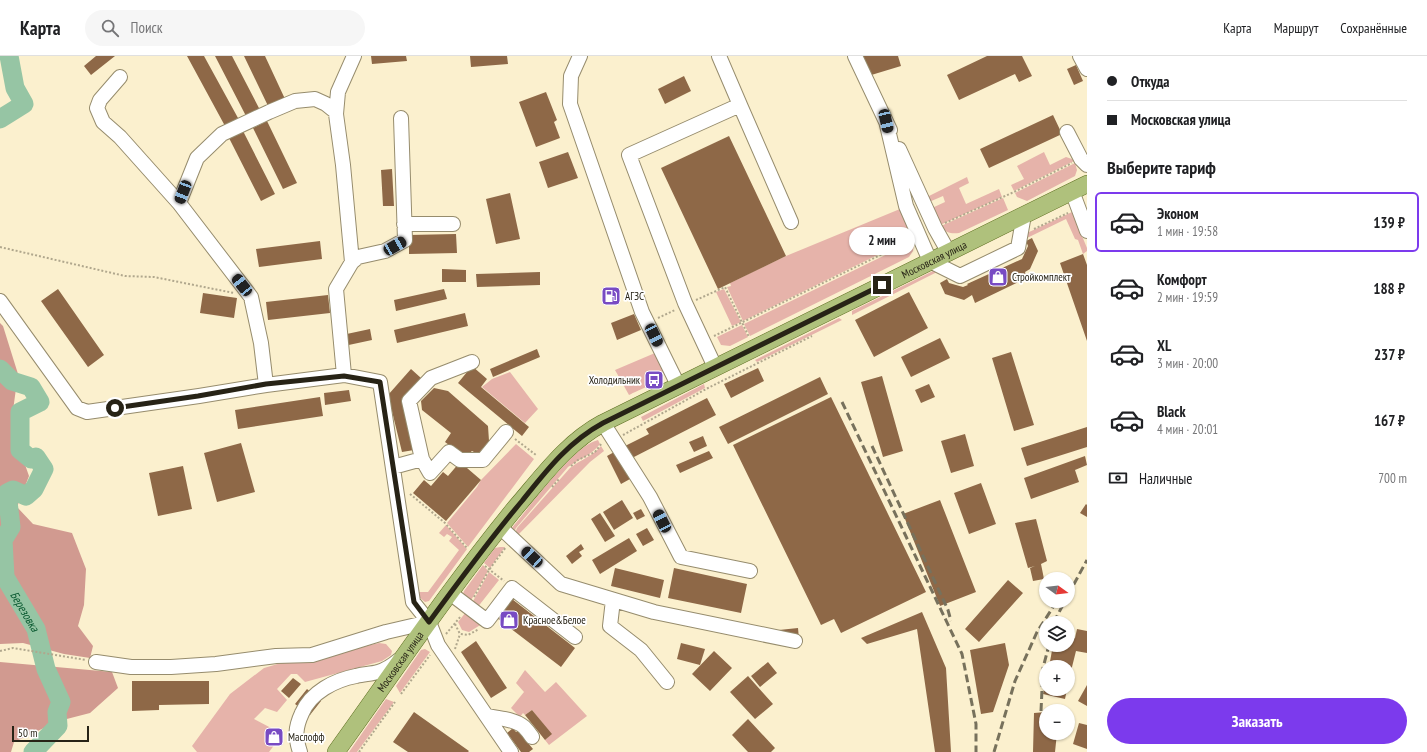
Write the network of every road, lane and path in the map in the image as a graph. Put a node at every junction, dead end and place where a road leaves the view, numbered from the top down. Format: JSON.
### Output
{"nodes":[{"id":1,"x":354,"y":56,"type":"edge"},
{"id":2,"x":580,"y":56,"type":"edge"},
{"id":3,"x":719,"y":56,"type":"edge"},
{"id":4,"x":855,"y":56,"type":"edge"},
{"id":5,"x":1080,"y":56,"type":"edge"},
{"id":6,"x":1087,"y":69,"type":"edge"},
{"id":7,"x":120,"y":77,"type":"dead end"},
{"id":8,"x":740,"y":105,"type":"junction"},
{"id":9,"x":336,"y":112,"type":"junction"},
{"id":10,"x":401,"y":118,"type":"dead end"},
{"id":11,"x":886,"y":121,"type":"junction"},
{"id":12,"x":1067,"y":132,"type":"dead end"},
{"id":13,"x":1084,"y":162,"type":"edge"},
{"id":14,"x":1080,"y":187,"type":"edge"},
{"id":15,"x":179,"y":204,"type":"junction"},
{"id":16,"x":1079,"y":208,"type":"junction"},
{"id":17,"x":1024,"y":215,"type":"junction"},
{"id":18,"x":791,"y":222,"type":"dead end"},
{"id":19,"x":404,"y":224,"type":"junction"},
{"id":20,"x":453,"y":224,"type":"dead end"},
{"id":21,"x":935,"y":228,"type":"junction"},
{"id":22,"x":1087,"y":231,"type":"edge"},
{"id":23,"x":1021,"y":235,"type":"junction"},
{"id":24,"x":919,"y":237,"type":"junction"},
{"id":25,"x":0,"y":247,"type":"edge"},
{"id":26,"x":949,"y":253,"type":"junction"},
{"id":27,"x":352,"y":262,"type":"junction"},
{"id":28,"x":930,"y":262,"type":"junction"},
{"id":29,"x":251,"y":297,"type":"junction"},
{"id":30,"x":0,"y":301,"type":"edge"},
{"id":31,"x":686,"y":305,"type":"junction"},
{"id":32,"x":647,"y":322,"type":"junction"},
{"id":33,"x":742,"y":323,"type":"junction"},
{"id":34,"x":812,"y":336,"type":"dead end"},
{"id":35,"x":749,"y":337,"type":"dead end"},
{"id":36,"x":703,"y":342,"type":"junction"},
{"id":37,"x":472,"y":362,"type":"dead end"},
{"id":38,"x":715,"y":367,"type":"junction"},
{"id":39,"x":344,"y":376,"type":"junction"},
{"id":40,"x":266,"y":384,"type":"junction"},
{"id":41,"x":678,"y":385,"type":"junction"},
{"id":42,"x":607,"y":429,"type":"junction"},
{"id":43,"x":506,"y":432,"type":"joint"},
{"id":44,"x":536,"y":455,"type":"dead end"},
{"id":45,"x":422,"y":459,"type":"junction"},
{"id":46,"x":393,"y":467,"type":"junction"},
{"id":47,"x":569,"y":468,"type":"dead end"},
{"id":48,"x":564,"y":474,"type":"dead end"},
{"id":49,"x":548,"y":492,"type":"dead end"},
{"id":50,"x":410,"y":494,"type":"dead end"},
{"id":51,"x":500,"y":527,"type":"junction"},
{"id":52,"x":512,"y":538,"type":"junction"},
{"id":53,"x":468,"y":549,"type":"dead end"},
{"id":54,"x":483,"y":564,"type":"dead end"},
{"id":55,"x":489,"y":570,"type":"junction"},
{"id":56,"x":750,"y":571,"type":"dead end"},
{"id":57,"x":512,"y":588,"type":"junction"},
{"id":58,"x":450,"y":593,"type":"junction"},
{"id":59,"x":613,"y":600,"type":"junction"},
{"id":60,"x":468,"y":607,"type":"junction"},
{"id":61,"x":429,"y":622,"type":"junction"},
{"id":62,"x":455,"y":624,"type":"junction"},
{"id":63,"x":460,"y":634,"type":"junction"},
{"id":64,"x":468,"y":635,"type":"dead end"},
{"id":65,"x":574,"y":637,"type":"dead end"},
{"id":66,"x":795,"y":641,"type":"dead end"},
{"id":67,"x":438,"y":645,"type":"junction"},
{"id":68,"x":455,"y":650,"type":"dead end"},
{"id":69,"x":0,"y":651,"type":"edge"},
{"id":70,"x":404,"y":656,"type":"junction"},
{"id":71,"x":96,"y":662,"type":"joint"},
{"id":72,"x":667,"y":682,"type":"dead end"},
{"id":73,"x":401,"y":694,"type":"dead end"},
{"id":74,"x":395,"y":702,"type":"dead end"},
{"id":75,"x":486,"y":716,"type":"junction"},
{"id":76,"x":532,"y":738,"type":"dead end"},
{"id":77,"x":300,"y":752,"type":"edge"},
{"id":78,"x":336,"y":752,"type":"edge"},
{"id":79,"x":359,"y":752,"type":"edge"},
{"id":80,"x":511,"y":752,"type":"edge"}],
"edges":[{"from":1,"to":9,"type":"street"},
{"from":2,"to":32,"type":"street"},
{"from":3,"to":8,"type":"street"},
{"from":4,"to":11,"type":"street"},
{"from":5,"to":6,"type":"street"},
{"from":7,"to":15,"type":"street"},
{"from":8,"to":18,"type":"street"},
{"from":8,"to":31,"type":"street"},
{"from":9,"to":15,"type":"street"},
{"from":9,"to":27,"type":"street"},
{"from":10,"to":19,"type":"street"},
{"from":11,"to":21,"type":"street"},
{"from":11,"to":24,"type":"street"},
{"from":12,"to":13,"type":"street"},
{"from":13,"to":21,"type":"path"},
{"from":14,"to":16,"type":"street"},
{"from":14,"to":17,"type":"main road","name":"Московская улица"},
{"from":15,"to":29,"type":"street"},
{"from":16,"to":22,"type":"street"},
{"from":16,"to":23,"type":"path"},
{"from":17,"to":23,"type":"street"},
{"from":17,"to":26,"type":"main road","name":"Московская улица"},
{"from":19,"to":20,"type":"street"},
{"from":19,"to":27,"type":"street"},
{"from":21,"to":26,"type":"street"},
{"from":23,"to":28,"type":"street"},
{"from":24,"to":28,"type":"street"},
{"from":24,"to":33,"type":"path"},
{"from":25,"to":29,"type":"path"},
{"from":26,"to":28,"type":"main road","name":"Московская улица"},
{"from":27,"to":39,"type":"street"},
{"from":28,"to":38,"type":"main road","name":"Московская улица"},
{"from":29,"to":40,"type":"street"},
{"from":30,"to":40,"type":"street"},
{"from":31,"to":32,"type":"path"},
{"from":31,"to":33,"type":"path"},
{"from":31,"to":36,"type":"street"},
{"from":32,"to":41,"type":"street"},
{"from":33,"to":35,"type":"path"},
{"from":33,"to":36,"type":"path"},
{"from":34,"to":42,"type":"path"},
{"from":36,"to":38,"type":"street"},
{"from":37,"to":45,"type":"street"},
{"from":38,"to":41,"type":"main road","name":"Московская улица"},
{"from":39,"to":40,"type":"street"},
{"from":39,"to":46,"type":"street"},
{"from":41,"to":42,"type":"main road","name":"Московская улица"},
{"from":42,"to":47,"type":"path"},
{"from":42,"to":51,"type":"main road","name":"Московская улица"},
{"from":42,"to":56,"type":"street"},
{"from":43,"to":44,"type":"path"},
{"from":43,"to":45,"type":"street"},
{"from":45,"to":46,"type":"street"},
{"from":46,"to":61,"type":"street"},
{"from":48,"to":49,"type":"path"},
{"from":50,"to":53,"type":"path"},
{"from":51,"to":52,"type":"street"},
{"from":51,"to":58,"type":"main road","name":"Московская улица"},
{"from":52,"to":55,"type":"path"},
{"from":52,"to":59,"type":"street"},
{"from":54,"to":55,"type":"path"},
{"from":55,"to":57,"type":"path"},
{"from":55,"to":60,"type":"path"},
{"from":57,"to":60,"type":"street"},
{"from":57,"to":65,"type":"street"},
{"from":58,"to":60,"type":"street"},
{"from":58,"to":61,"type":"main road","name":"Московская улица"},
{"from":59,"to":66,"type":"street"},
{"from":59,"to":72,"type":"street"},
{"from":60,"to":62,"type":"path"},
{"from":61,"to":67,"type":"street"},
{"from":61,"to":70,"type":"main road","name":"Московская улица"},
{"from":61,"to":71,"type":"street"},
{"from":62,"to":63,"type":"path"},
{"from":62,"to":67,"type":"path"},
{"from":63,"to":64,"type":"path"},
{"from":63,"to":68,"type":"path"},
{"from":67,"to":73,"type":"path"},
{"from":67,"to":75,"type":"street"},
{"from":69,"to":71,"type":"path"},
{"from":70,"to":77,"type":"street"},
{"from":70,"to":78,"type":"main road","name":"Московская улица"},
{"from":74,"to":79,"type":"path"},
{"from":75,"to":76,"type":"street"},
{"from":75,"to":80,"type":"street"}]}
